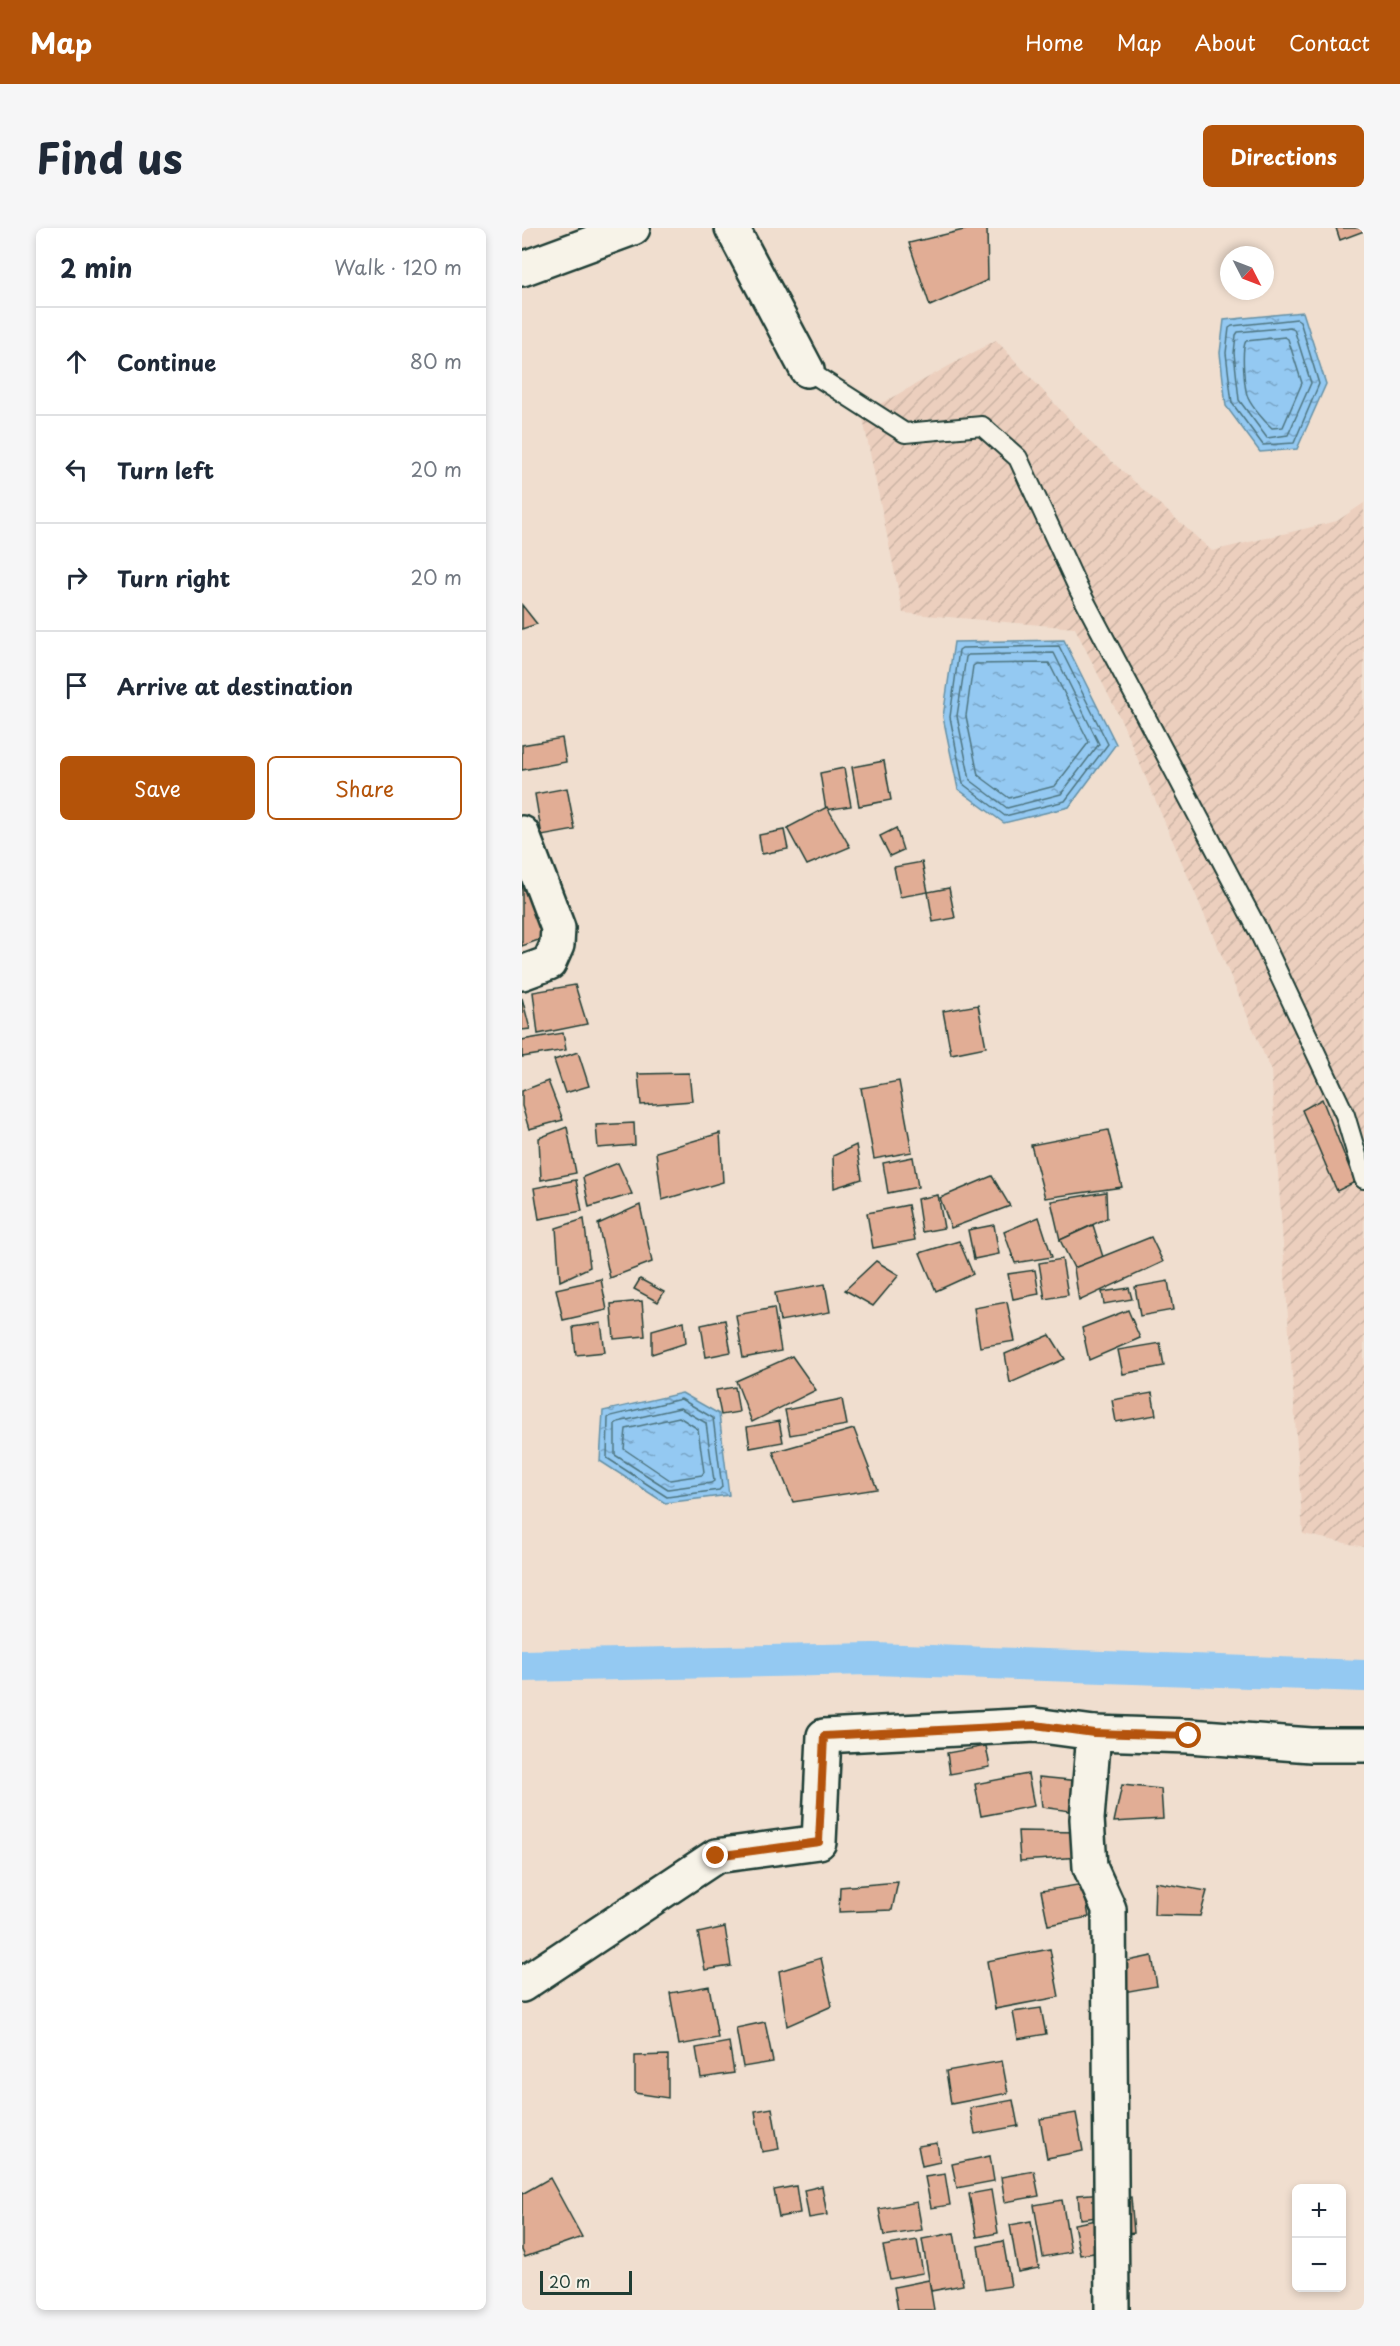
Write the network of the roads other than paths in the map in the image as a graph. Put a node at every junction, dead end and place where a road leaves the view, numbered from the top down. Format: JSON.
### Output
{"nodes":[{"id":1,"x":633,"y":228,"type":"edge"},
{"id":2,"x":732,"y":228,"type":"edge"},
{"id":3,"x":522,"y":269,"type":"edge"},
{"id":4,"x":807,"y":370,"type":"joint"},
{"id":5,"x":522,"y":833,"type":"edge"},
{"id":6,"x":522,"y":973,"type":"edge"},
{"id":7,"x":1364,"y":1179,"type":"edge"},
{"id":8,"x":1094,"y":1733,"type":"junction"},
{"id":9,"x":1364,"y":1744,"type":"edge"},
{"id":10,"x":522,"y":1985,"type":"edge"},
{"id":11,"x":1112,"y":2310,"type":"edge"}],
"edges":[{"from":1,"to":3,"type":"street"},
{"from":2,"to":4,"type":"street"},
{"from":4,"to":7,"type":"lane"},
{"from":5,"to":6,"type":"street"},
{"from":8,"to":9,"type":"street"},
{"from":8,"to":10,"type":"street"},
{"from":8,"to":11,"type":"street"}]}
